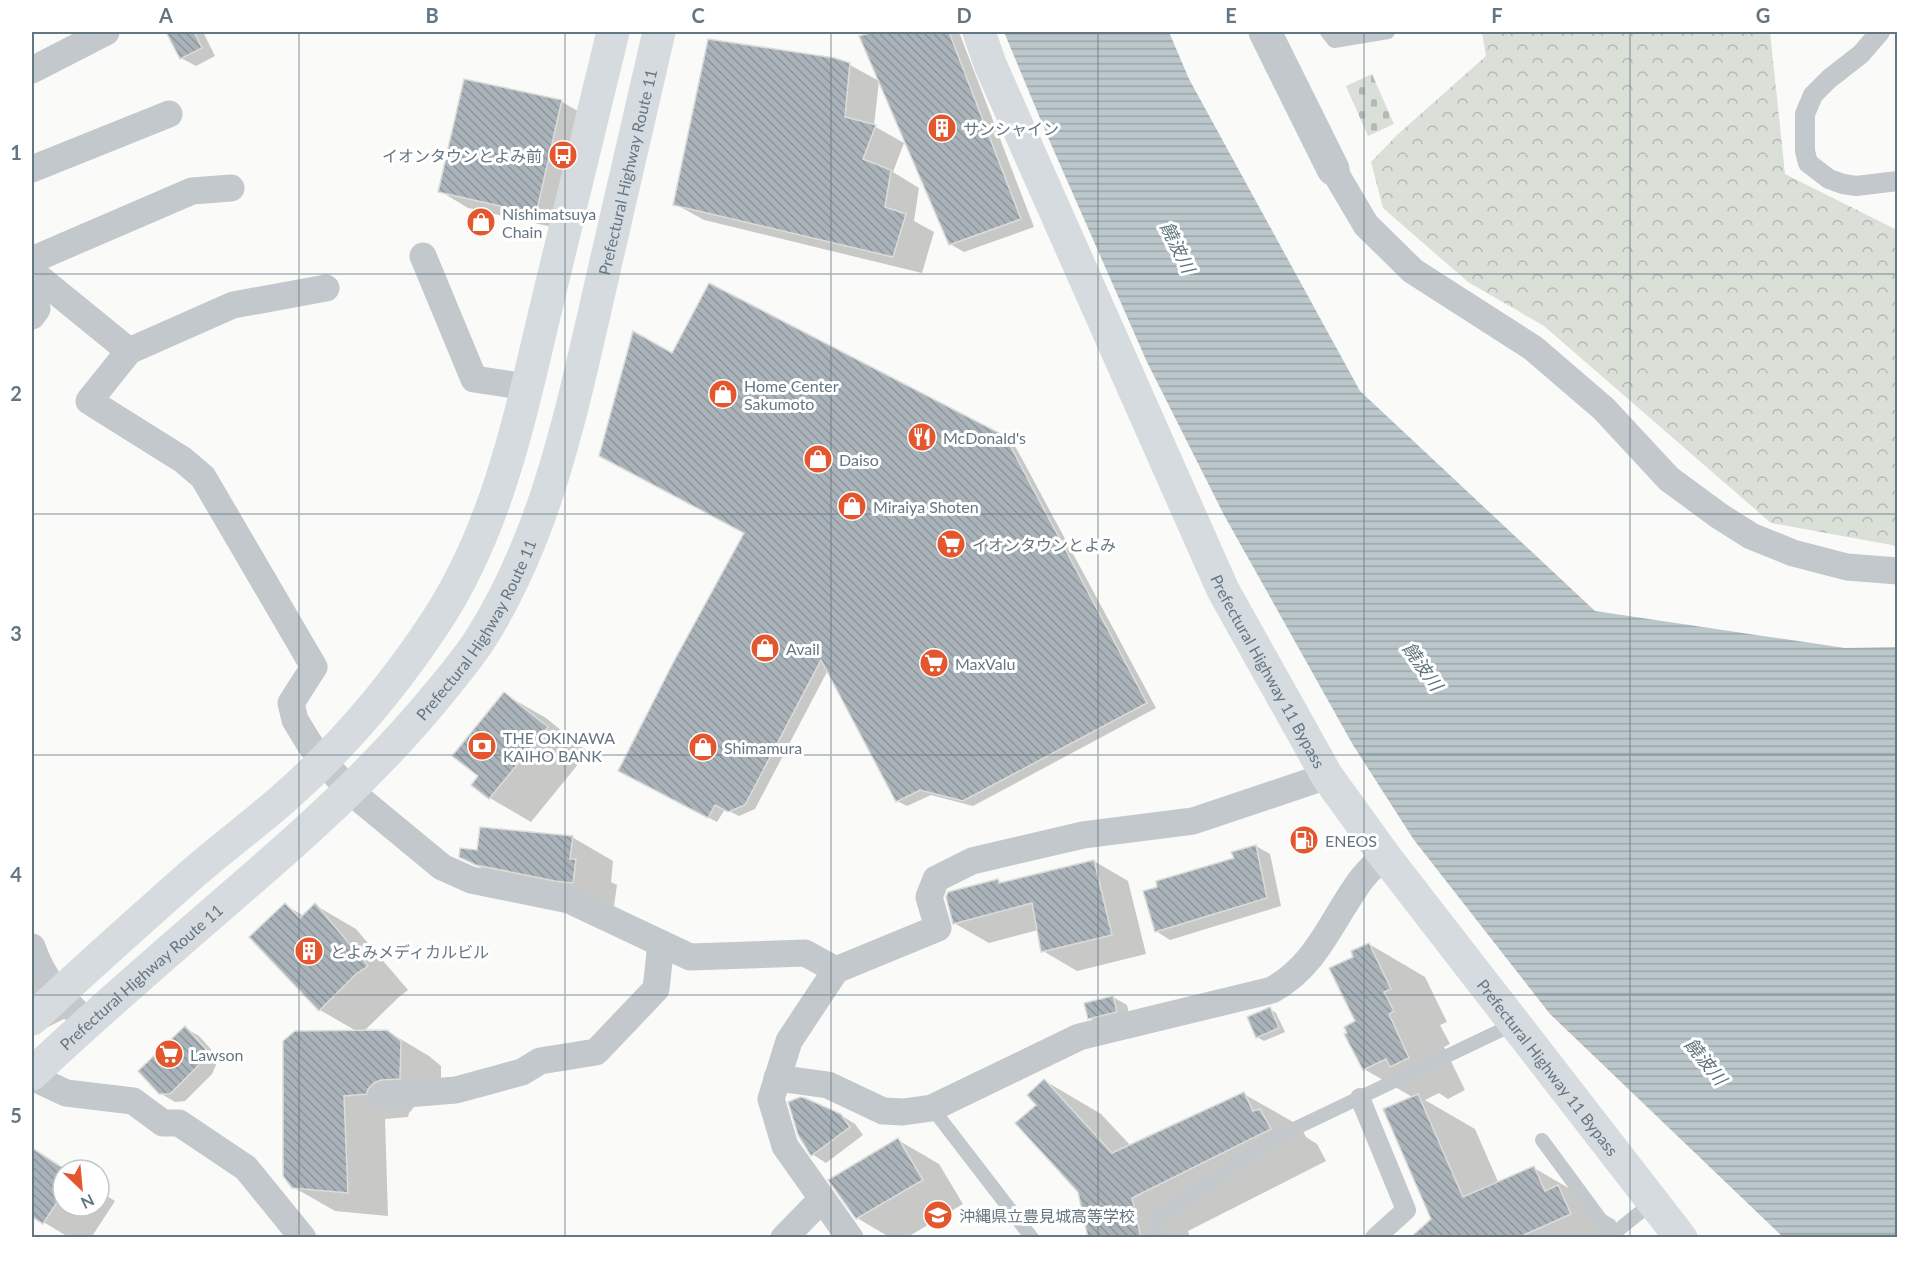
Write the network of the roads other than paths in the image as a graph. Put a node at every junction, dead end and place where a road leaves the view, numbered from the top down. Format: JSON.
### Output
{"nodes":[{"id":1,"x":106,"y":32,"type":"edge"},
{"id":2,"x":613,"y":32,"type":"edge"},
{"id":3,"x":659,"y":32,"type":"edge"},
{"id":4,"x":979,"y":32,"type":"edge"},
{"id":5,"x":1265,"y":32,"type":"edge"},
{"id":6,"x":1327,"y":32,"type":"edge"},
{"id":7,"x":1388,"y":32,"type":"edge"},
{"id":8,"x":1880,"y":32,"type":"edge"},
{"id":9,"x":32,"y":70,"type":"edge"},
{"id":10,"x":169,"y":114,"type":"dead end"},
{"id":11,"x":1334,"y":168,"type":"joint"},
{"id":12,"x":32,"y":170,"type":"edge"},
{"id":13,"x":1898,"y":181,"type":"edge"},
{"id":14,"x":231,"y":188,"type":"dead end"},
{"id":15,"x":423,"y":256,"type":"dead end"},
{"id":16,"x":32,"y":260,"type":"edge"},
{"id":17,"x":32,"y":272,"type":"edge"},
{"id":18,"x":32,"y":288,"type":"edge"},
{"id":19,"x":326,"y":288,"type":"dead end"},
{"id":20,"x":32,"y":316,"type":"edge"},
{"id":21,"x":129,"y":351,"type":"junction"},
{"id":22,"x":527,"y":387,"type":"junction"},
{"id":23,"x":1898,"y":571,"type":"edge"},
{"id":24,"x":323,"y":761,"type":"junction"},
{"id":25,"x":1327,"y":776,"type":"junction"},
{"id":26,"x":350,"y":791,"type":"junction"},
{"id":27,"x":1384,"y":855,"type":"junction"},
{"id":28,"x":661,"y":944,"type":"junction"},
{"id":29,"x":32,"y":948,"type":"edge"},
{"id":30,"x":836,"y":970,"type":"junction"},
{"id":31,"x":58,"y":994,"type":"junction"},
{"id":32,"x":32,"y":1019,"type":"edge"},
{"id":33,"x":87,"y":1022,"type":"junction"},
{"id":34,"x":1514,"y":1024,"type":"junction"},
{"id":35,"x":32,"y":1075,"type":"edge"},
{"id":36,"x":777,"y":1078,"type":"junction"},
{"id":37,"x":382,"y":1096,"type":"dead end"},
{"id":38,"x":1360,"y":1098,"type":"junction"},
{"id":39,"x":932,"y":1108,"type":"junction"},
{"id":40,"x":1542,"y":1140,"type":"dead end"},
{"id":41,"x":822,"y":1199,"type":"junction"},
{"id":42,"x":1653,"y":1202,"type":"junction"},
{"id":43,"x":1610,"y":1236,"type":"edge"},
{"id":44,"x":303,"y":1238,"type":"edge"},
{"id":45,"x":784,"y":1238,"type":"edge"},
{"id":46,"x":850,"y":1238,"type":"edge"},
{"id":47,"x":1032,"y":1238,"type":"edge"},
{"id":48,"x":1158,"y":1238,"type":"edge"},
{"id":49,"x":1375,"y":1238,"type":"edge"},
{"id":50,"x":1681,"y":1238,"type":"edge"}],
"edges":[{"from":1,"to":9,"type":"street"},
{"from":2,"to":22,"type":"main road"},
{"from":3,"to":26,"type":"main road","name":"Prefectural Highway Route 11"},
{"from":4,"to":25,"type":"main road","name":"Prefectural Highway 11 Bypass"},
{"from":5,"to":11,"type":"street"},
{"from":6,"to":7,"type":"lane"},
{"from":8,"to":13,"type":"street"},
{"from":10,"to":12,"type":"street"},
{"from":11,"to":23,"type":"street"},
{"from":14,"to":16,"type":"street"},
{"from":15,"to":22,"type":"street"},
{"from":17,"to":21,"type":"street"},
{"from":18,"to":20,"type":"street"},
{"from":19,"to":21,"type":"street"},
{"from":21,"to":24,"type":"street"},
{"from":22,"to":24,"type":"main road"},
{"from":24,"to":26,"type":"street"},
{"from":24,"to":31,"type":"main road"},
{"from":25,"to":27,"type":"main road","name":"Prefectural Highway 11 Bypass"},
{"from":25,"to":30,"type":"street"},
{"from":26,"to":28,"type":"street"},
{"from":26,"to":33,"type":"main road","name":"Prefectural Highway Route 11"},
{"from":27,"to":34,"type":"main road","name":"Prefectural Highway 11 Bypass"},
{"from":27,"to":39,"type":"street"},
{"from":28,"to":30,"type":"street"},
{"from":28,"to":37,"type":"street"},
{"from":29,"to":31,"type":"street"},
{"from":30,"to":36,"type":"street"},
{"from":31,"to":32,"type":"main road"},
{"from":31,"to":33,"type":"street"},
{"from":33,"to":35,"type":"main road","name":"Prefectural Highway Route 11"},
{"from":34,"to":38,"type":"lane"},
{"from":34,"to":42,"type":"main road","name":"Prefectural Highway 11 Bypass"},
{"from":35,"to":44,"type":"street"},
{"from":36,"to":39,"type":"street"},
{"from":36,"to":41,"type":"street"},
{"from":38,"to":48,"type":"lane"},
{"from":38,"to":49,"type":"street"},
{"from":39,"to":47,"type":"lane"},
{"from":40,"to":43,"type":"lane"},
{"from":41,"to":45,"type":"street"},
{"from":41,"to":46,"type":"street"},
{"from":42,"to":43,"type":"lane"},
{"from":42,"to":50,"type":"main road","name":"Prefectural Highway 11 Bypass"}]}
